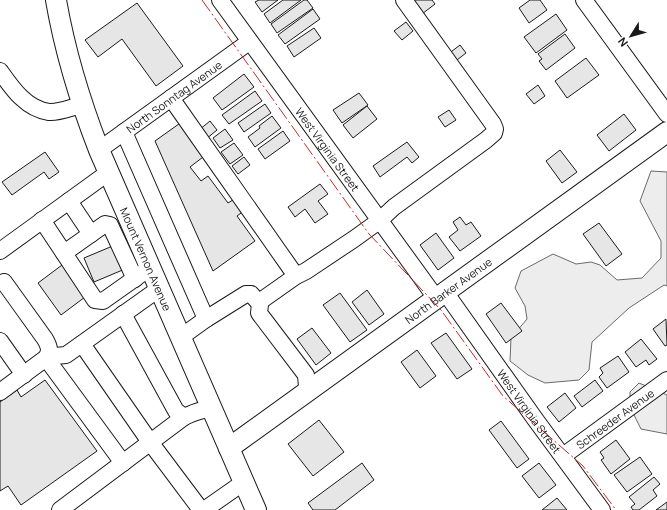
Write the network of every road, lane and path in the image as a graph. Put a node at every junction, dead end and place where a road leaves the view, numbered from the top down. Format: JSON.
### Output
{"nodes":[{"id":1,"x":56,"y":0,"type":"edge"},
{"id":2,"x":220,"y":0,"type":"edge"},
{"id":3,"x":404,"y":0,"type":"edge"},
{"id":4,"x":584,"y":0,"type":"edge"},
{"id":5,"x":249,"y":42,"type":"junction"},
{"id":6,"x":0,"y":71,"type":"edge"},
{"id":7,"x":171,"y":98,"type":"junction"},
{"id":8,"x":82,"y":105,"type":"junction"},
{"id":9,"x":667,"y":114,"type":"edge"},
{"id":10,"x":124,"y":132,"type":"junction"},
{"id":11,"x":667,"y":132,"type":"edge"},
{"id":12,"x":99,"y":150,"type":"junction"},
{"id":13,"x":109,"y":172,"type":"junction"},
{"id":14,"x":69,"y":201,"type":"junction"},
{"id":15,"x":42,"y":220,"type":"junction"},
{"id":16,"x":379,"y":221,"type":"junction"},
{"id":17,"x":91,"y":234,"type":"junction"},
{"id":18,"x":0,"y":251,"type":"edge"},
{"id":19,"x":64,"y":253,"type":"junction"},
{"id":20,"x":151,"y":267,"type":"junction"},
{"id":21,"x":296,"y":276,"type":"junction"},
{"id":22,"x":135,"y":279,"type":"junction"},
{"id":23,"x":2,"y":282,"type":"edge"},
{"id":24,"x":160,"y":288,"type":"junction"},
{"id":25,"x":440,"y":295,"type":"junction"},
{"id":26,"x":260,"y":304,"type":"junction"},
{"id":27,"x":124,"y":314,"type":"junction"},
{"id":28,"x":206,"y":319,"type":"junction"},
{"id":29,"x":181,"y":336,"type":"junction"},
{"id":30,"x":0,"y":341,"type":"edge"},
{"id":31,"x":82,"y":344,"type":"junction"},
{"id":32,"x":48,"y":355,"type":"junction"},
{"id":33,"x":24,"y":374,"type":"junction"},
{"id":34,"x":667,"y":380,"type":"edge"},
{"id":35,"x":0,"y":392,"type":"edge"},
{"id":36,"x":306,"y":393,"type":"junction"},
{"id":37,"x":213,"y":410,"type":"junction"},
{"id":38,"x":184,"y":417,"type":"junction"},
{"id":39,"x":150,"y":442,"type":"junction"},
{"id":40,"x":229,"y":448,"type":"junction"},
{"id":41,"x":563,"y":456,"type":"junction"},
{"id":42,"x":123,"y":463,"type":"junction"},
{"id":43,"x":244,"y":482,"type":"junction"},
{"id":44,"x":60,"y":510,"type":"edge"},
{"id":45,"x":201,"y":510,"type":"edge"},
{"id":46,"x":204,"y":510,"type":"edge"},
{"id":47,"x":256,"y":510,"type":"edge"},
{"id":48,"x":602,"y":510,"type":"edge"}],
"edges":[{"from":1,"to":8,"type":"main road","name":"Mount Vernon Avenue"},
{"from":2,"to":5,"type":"street","name":"West Virginia Street"},
{"from":3,"to":16,"type":"street"},
{"from":4,"to":9,"type":"street"},
{"from":5,"to":7,"type":"street","name":"North Sonntag Avenue"},
{"from":5,"to":16,"type":"street","name":"West Virginia Street"},
{"from":6,"to":8,"type":"street"},
{"from":7,"to":10,"type":"street","name":"North Sonntag Avenue"},
{"from":7,"to":21,"type":"street"},
{"from":8,"to":12,"type":"main road","name":"Mount Vernon Avenue"},
{"from":10,"to":12,"type":"street","name":"North Sonntag Avenue"},
{"from":10,"to":28,"type":"street"},
{"from":11,"to":25,"type":"main road","name":"North Barker Avenue"},
{"from":12,"to":13,"type":"main road","name":"Mount Vernon Avenue"},
{"from":13,"to":14,"type":"street"},
{"from":13,"to":20,"type":"main road","name":"Mount Vernon Avenue"},
{"from":14,"to":15,"type":"street"},
{"from":14,"to":17,"type":"street"},
{"from":15,"to":18,"type":"street"},
{"from":15,"to":19,"type":"street"},
{"from":16,"to":21,"type":"street"},
{"from":16,"to":25,"type":"street","name":"West Virginia Street"},
{"from":17,"to":19,"type":"street"},
{"from":17,"to":22,"type":"street"},
{"from":19,"to":22,"type":"street"},
{"from":20,"to":22,"type":"street"},
{"from":20,"to":24,"type":"main road","name":"Mount Vernon Avenue"},
{"from":21,"to":26,"type":"street"},
{"from":23,"to":32,"type":"street"},
{"from":24,"to":27,"type":"street"},
{"from":24,"to":29,"type":"main road","name":"Mount Vernon Avenue"},
{"from":25,"to":36,"type":"main road","name":"North Barker Avenue"},
{"from":25,"to":41,"type":"street","name":"West Virginia Street"},
{"from":26,"to":28,"type":"street"},
{"from":26,"to":36,"type":"street"},
{"from":27,"to":31,"type":"street"},
{"from":27,"to":38,"type":"street"},
{"from":28,"to":29,"type":"street"},
{"from":29,"to":37,"type":"main road","name":"Mount Vernon Avenue"},
{"from":30,"to":33,"type":"street"},
{"from":31,"to":32,"type":"street"},
{"from":31,"to":39,"type":"street"},
{"from":32,"to":33,"type":"street"},
{"from":32,"to":42,"type":"street"},
{"from":33,"to":35,"type":"street"},
{"from":34,"to":41,"type":"street","name":"Schreeder Avenue"},
{"from":36,"to":40,"type":"main road","name":"North Barker Avenue"},
{"from":37,"to":38,"type":"street"},
{"from":37,"to":40,"type":"main road","name":"Mount Vernon Avenue"},
{"from":38,"to":39,"type":"street"},
{"from":39,"to":42,"type":"street"},
{"from":39,"to":45,"type":"street"},
{"from":40,"to":43,"type":"main road","name":"Mount Vernon Avenue"},
{"from":41,"to":48,"type":"street","name":"West Virginia Street"},
{"from":42,"to":44,"type":"street"},
{"from":43,"to":46,"type":"street"},
{"from":43,"to":47,"type":"main road","name":"Mount Vernon Avenue"}]}
